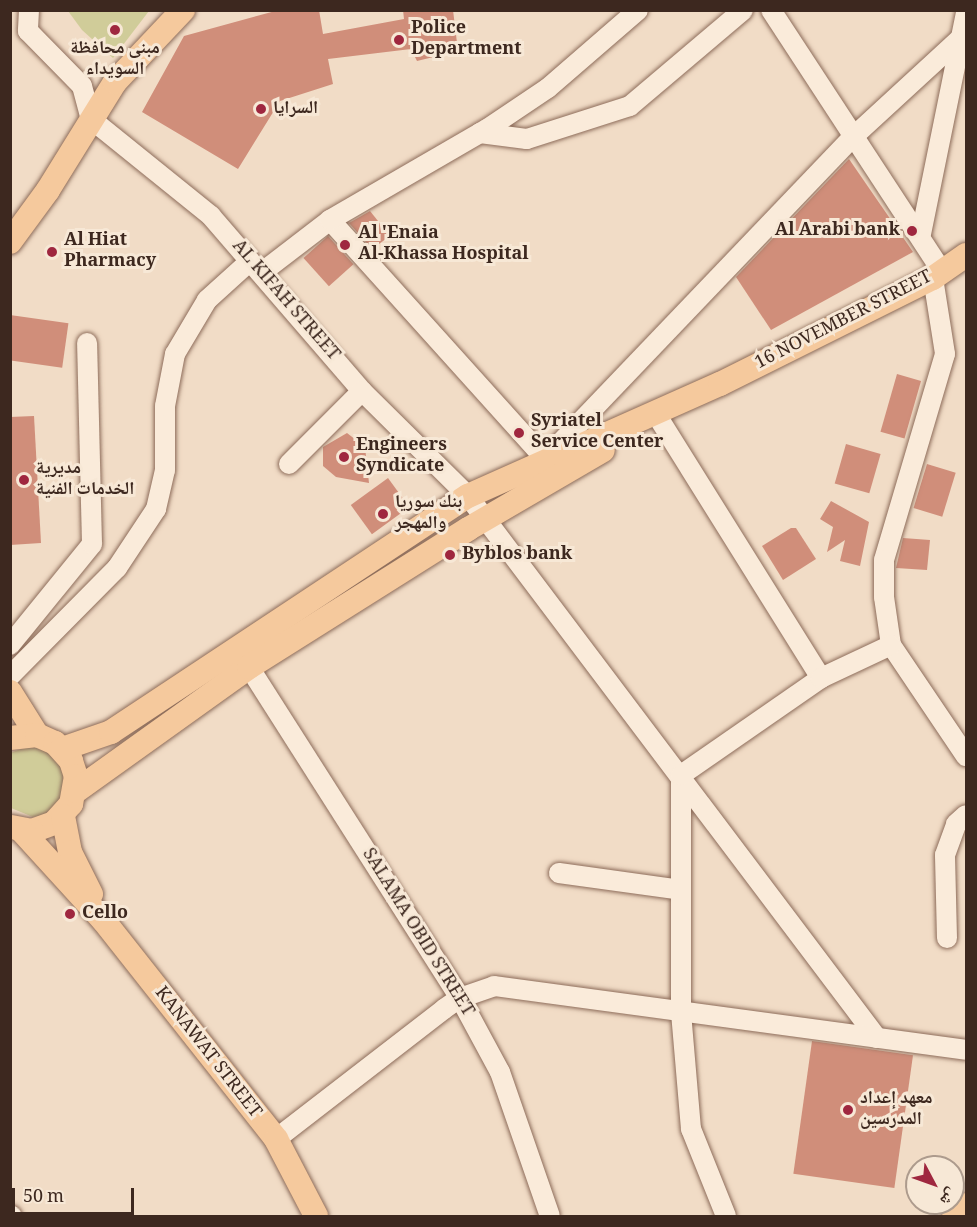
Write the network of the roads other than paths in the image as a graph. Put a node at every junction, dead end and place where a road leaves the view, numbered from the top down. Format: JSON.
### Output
{"nodes":[{"id":1,"x":18,"y":10,"type":"edge"},
{"id":2,"x":29,"y":10,"type":"edge"},
{"id":3,"x":183,"y":10,"type":"edge"},
{"id":4,"x":638,"y":10,"type":"edge"},
{"id":5,"x":743,"y":10,"type":"edge"},
{"id":6,"x":771,"y":10,"type":"edge"},
{"id":7,"x":966,"y":12,"type":"edge"},
{"id":8,"x":10,"y":16,"type":"edge"},
{"id":9,"x":964,"y":35,"type":"edge"},
{"id":10,"x":92,"y":119,"type":"junction"},
{"id":11,"x":480,"y":133,"type":"junction"},
{"id":12,"x":853,"y":137,"type":"junction"},
{"id":13,"x":330,"y":220,"type":"junction"},
{"id":14,"x":921,"y":234,"type":"junction"},
{"id":15,"x":10,"y":242,"type":"edge"},
{"id":16,"x":966,"y":255,"type":"edge"},
{"id":17,"x":256,"y":267,"type":"junction"},
{"id":18,"x":937,"y":275,"type":"junction"},
{"id":19,"x":87,"y":343,"type":"dead end"},
{"id":20,"x":720,"y":384,"type":"junction"},
{"id":21,"x":362,"y":391,"type":"junction"},
{"id":22,"x":661,"y":422,"type":"junction"},
{"id":23,"x":545,"y":459,"type":"junction"},
{"id":24,"x":289,"y":464,"type":"dead end"},
{"id":25,"x":468,"y":496,"type":"junction"},
{"id":26,"x":483,"y":519,"type":"junction"},
{"id":27,"x":10,"y":645,"type":"edge"},
{"id":28,"x":891,"y":645,"type":"junction"},
{"id":29,"x":249,"y":667,"type":"junction"},
{"id":30,"x":10,"y":676,"type":"edge"},
{"id":31,"x":820,"y":678,"type":"junction"},
{"id":32,"x":10,"y":692,"type":"edge"},
{"id":33,"x":37,"y":735,"type":"junction"},
{"id":34,"x":10,"y":738,"type":"edge"},
{"id":35,"x":62,"y":749,"type":"junction"},
{"id":36,"x":966,"y":756,"type":"edge"},
{"id":37,"x":681,"y":775,"type":"junction"},
{"id":38,"x":76,"y":791,"type":"junction"},
{"id":39,"x":966,"y":815,"type":"edge"},
{"id":40,"x":63,"y":816,"type":"junction"},
{"id":41,"x":16,"y":829,"type":"edge"},
{"id":42,"x":559,"y":873,"type":"dead end"},
{"id":43,"x":681,"y":890,"type":"junction"},
{"id":44,"x":104,"y":921,"type":"junction"},
{"id":45,"x":947,"y":938,"type":"dead end"},
{"id":46,"x":460,"y":998,"type":"junction"},
{"id":47,"x":681,"y":1011,"type":"junction"},
{"id":48,"x":877,"y":1038,"type":"junction"},
{"id":49,"x":966,"y":1050,"type":"edge"},
{"id":50,"x":276,"y":1139,"type":"junction"},
{"id":51,"x":966,"y":1205,"type":"edge"},
{"id":52,"x":316,"y":1216,"type":"edge"},
{"id":53,"x":550,"y":1216,"type":"edge"},
{"id":54,"x":726,"y":1216,"type":"edge"},
{"id":55,"x":954,"y":1216,"type":"edge"}],
"edges":[{"from":1,"to":8,"type":"street"},
{"from":2,"to":10,"type":"street"},
{"from":3,"to":10,"type":"main road"},
{"from":4,"to":11,"type":"street"},
{"from":5,"to":11,"type":"street"},
{"from":6,"to":12,"type":"street"},
{"from":7,"to":9,"type":"street"},
{"from":9,"to":12,"type":"street"},
{"from":9,"to":14,"type":"street"},
{"from":10,"to":15,"type":"main road"},
{"from":10,"to":17,"type":"street","name":"AL KIFAH STREET"},
{"from":11,"to":13,"type":"street"},
{"from":12,"to":14,"type":"street"},
{"from":12,"to":23,"type":"street"},
{"from":13,"to":17,"type":"street"},
{"from":13,"to":23,"type":"street"},
{"from":14,"to":18,"type":"street"},
{"from":16,"to":18,"type":"main road","name":"16 NOVEMBER STREET"},
{"from":17,"to":21,"type":"street","name":"AL KIFAH STREET"},
{"from":17,"to":30,"type":"street"},
{"from":18,"to":20,"type":"main road","name":"16 NOVEMBER STREET"},
{"from":18,"to":28,"type":"street"},
{"from":19,"to":27,"type":"street"},
{"from":20,"to":22,"type":"main road"},
{"from":20,"to":23,"type":"main road"},
{"from":21,"to":24,"type":"street"},
{"from":21,"to":25,"type":"street","name":"AL KIFAH STREET"},
{"from":22,"to":26,"type":"main road"},
{"from":22,"to":31,"type":"street"},
{"from":23,"to":25,"type":"main road"},
{"from":25,"to":26,"type":"street","name":"AL KIFAH STREET"},
{"from":25,"to":35,"type":"main road"},
{"from":26,"to":29,"type":"main road"},
{"from":26,"to":37,"type":"street","name":"AL KIFAH STREET"},
{"from":28,"to":31,"type":"street"},
{"from":28,"to":36,"type":"street"},
{"from":29,"to":38,"type":"main road"},
{"from":29,"to":46,"type":"street","name":"SALAMA OBID STREET"},
{"from":31,"to":37,"type":"street"},
{"from":32,"to":33,"type":"main road"},
{"from":33,"to":34,"type":"main road"},
{"from":33,"to":35,"type":"main road"},
{"from":35,"to":38,"type":"main road"},
{"from":37,"to":43,"type":"street"},
{"from":37,"to":48,"type":"street","name":"AL KIFAH STREET"},
{"from":38,"to":40,"type":"main road"},
{"from":39,"to":45,"type":"street"},
{"from":40,"to":41,"type":"main road"},
{"from":40,"to":44,"type":"main road"},
{"from":41,"to":44,"type":"main road","name":"KANAWAT STREET"},
{"from":42,"to":43,"type":"street"},
{"from":43,"to":47,"type":"street"},
{"from":44,"to":50,"type":"main road","name":"KANAWAT STREET"},
{"from":46,"to":47,"type":"street"},
{"from":46,"to":50,"type":"street"},
{"from":46,"to":53,"type":"street","name":"SALAMA OBID STREET"},
{"from":47,"to":48,"type":"street"},
{"from":47,"to":54,"type":"street"},
{"from":48,"to":49,"type":"street"},
{"from":50,"to":52,"type":"main road","name":"KANAWAT STREET"},
{"from":51,"to":55,"type":"main road"}]}
